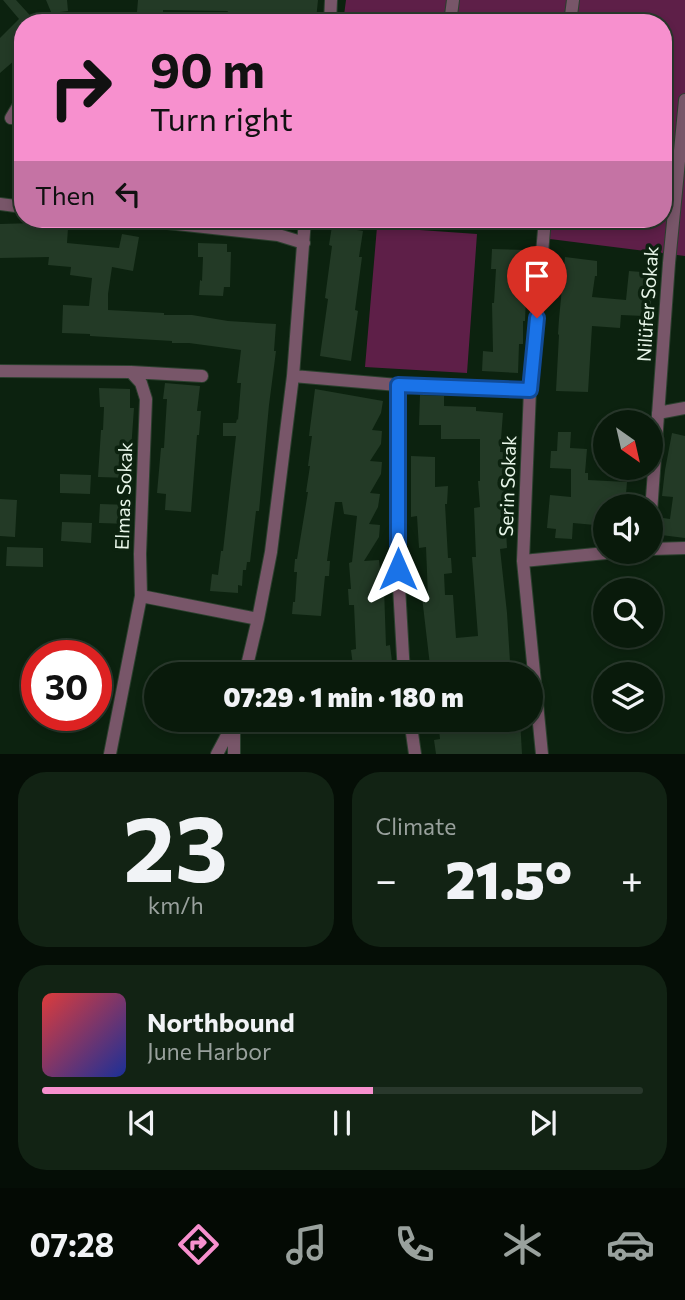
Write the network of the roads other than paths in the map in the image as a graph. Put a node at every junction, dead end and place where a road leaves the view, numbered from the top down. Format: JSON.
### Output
{"nodes":[{"id":1,"x":685,"y":100,"type":"edge"},
{"id":2,"x":14,"y":113,"type":"edge"},
{"id":3,"x":11,"y":118,"type":"dead end"},
{"id":4,"x":214,"y":228,"type":"edge"},
{"id":5,"x":304,"y":228,"type":"edge"},
{"id":6,"x":544,"y":228,"type":"edge"},
{"id":7,"x":303,"y":243,"type":"junction"},
{"id":8,"x":0,"y":371,"type":"edge"},
{"id":9,"x":131,"y":372,"type":"junction"},
{"id":10,"x":202,"y":376,"type":"dead end"},
{"id":11,"x":293,"y":376,"type":"junction"},
{"id":12,"x":398,"y":385,"type":"junction"},
{"id":13,"x":530,"y":390,"type":"junction"},
{"id":14,"x":685,"y":408,"type":"edge"},
{"id":15,"x":658,"y":410,"type":"edge"},
{"id":16,"x":663,"y":412,"type":"edge"},
{"id":17,"x":685,"y":548,"type":"edge"},
{"id":18,"x":663,"y":549,"type":"edge"},
{"id":19,"x":593,"y":554,"type":"edge"},
{"id":20,"x":523,"y":561,"type":"junction"},
{"id":21,"x":142,"y":596,"type":"junction"},
{"id":22,"x":258,"y":618,"type":"junction"},
{"id":23,"x":248,"y":662,"type":"edge"},
{"id":24,"x":403,"y":662,"type":"edge"},
{"id":25,"x":228,"y":732,"type":"edge"},
{"id":26,"x":234,"y":732,"type":"edge"},
{"id":27,"x":412,"y":732,"type":"edge"},
{"id":28,"x":110,"y":754,"type":"edge"},
{"id":29,"x":217,"y":754,"type":"edge"},
{"id":30,"x":234,"y":754,"type":"edge"},
{"id":31,"x":415,"y":754,"type":"edge"},
{"id":32,"x":542,"y":754,"type":"edge"}],
"edges":[{"from":1,"to":15,"type":"street","name":"Nilüfer Sokak"},
{"from":2,"to":3,"type":"street"},
{"from":4,"to":7,"type":"street"},
{"from":5,"to":7,"type":"street"},
{"from":6,"to":13,"type":"street","name":"Serin Sokak"},
{"from":7,"to":11,"type":"street"},
{"from":8,"to":9,"type":"street"},
{"from":9,"to":10,"type":"street"},
{"from":9,"to":21,"type":"street","name":"Elmas Sokak"},
{"from":11,"to":12,"type":"street"},
{"from":11,"to":22,"type":"street"},
{"from":12,"to":13,"type":"street"},
{"from":12,"to":24,"type":"street"},
{"from":13,"to":20,"type":"street","name":"Serin Sokak"},
{"from":14,"to":16,"type":"street"},
{"from":17,"to":18,"type":"street"},
{"from":19,"to":20,"type":"street"},
{"from":20,"to":32,"type":"street","name":"Serin Sokak"},
{"from":21,"to":22,"type":"street"},
{"from":21,"to":28,"type":"street","name":"Elmas Sokak"},
{"from":22,"to":23,"type":"street"},
{"from":25,"to":29,"type":"street"},
{"from":26,"to":30,"type":"street"},
{"from":27,"to":31,"type":"street"}]}
